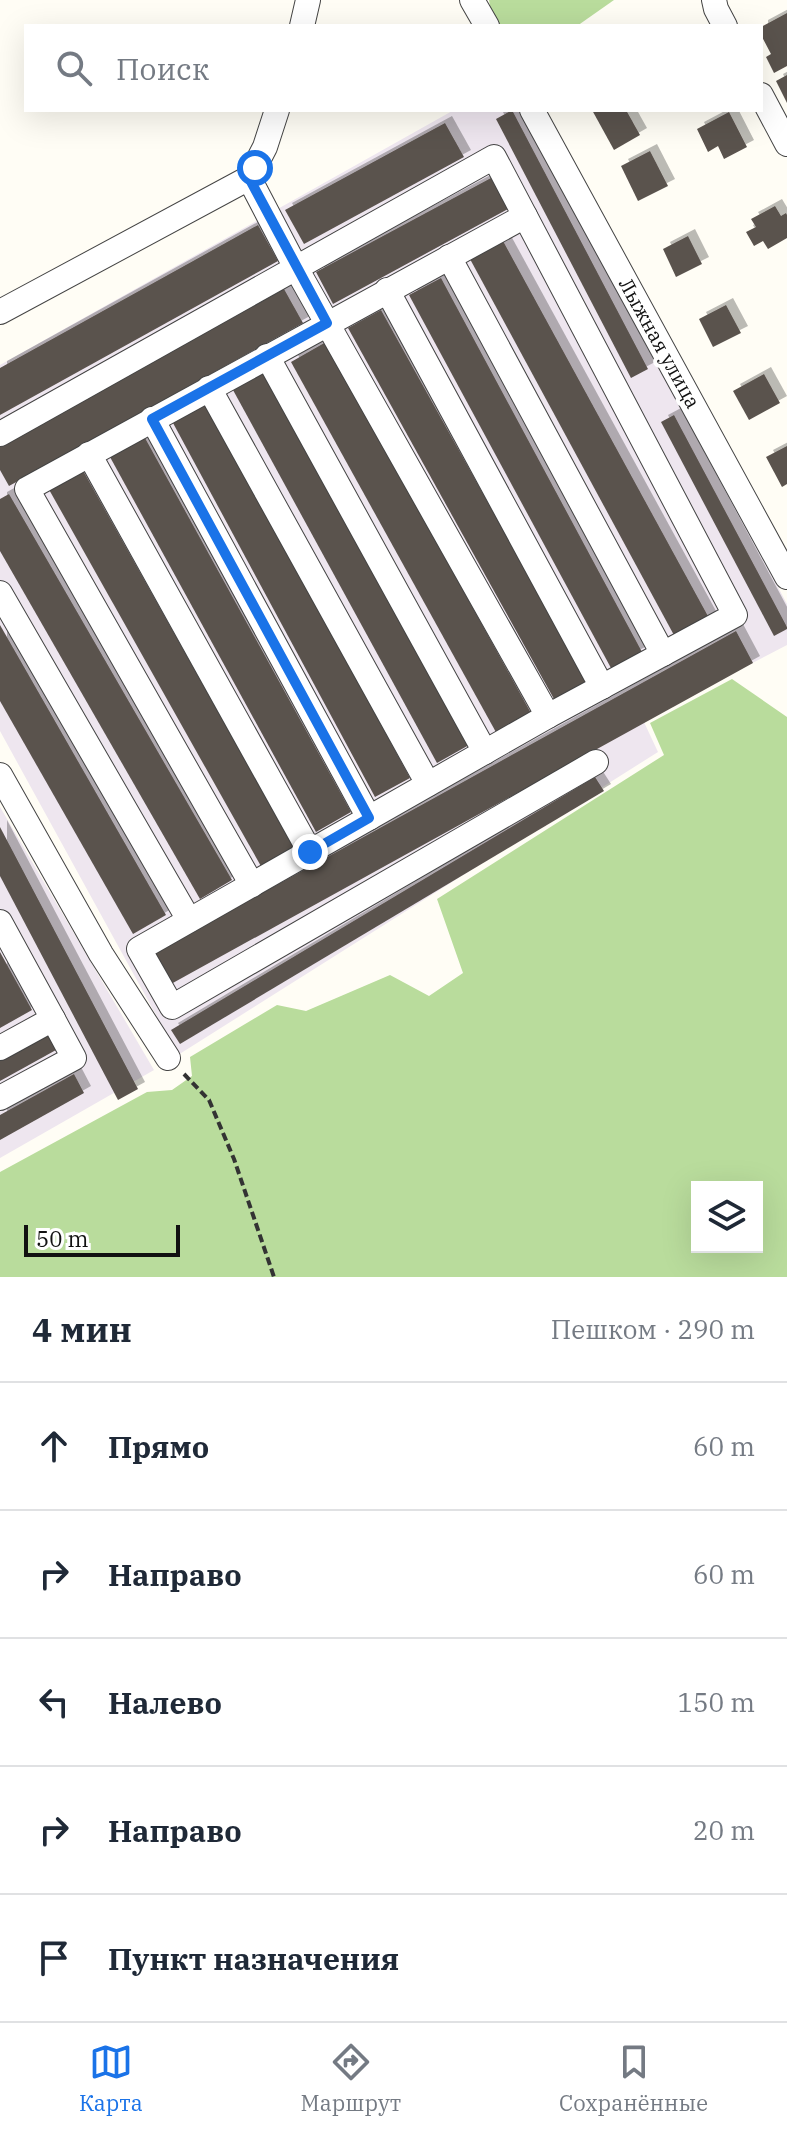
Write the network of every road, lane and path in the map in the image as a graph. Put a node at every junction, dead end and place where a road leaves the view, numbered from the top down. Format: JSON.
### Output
{"nodes":[{"id":1,"x":308,"y":0,"type":"edge"},
{"id":2,"x":472,"y":0,"type":"edge"},
{"id":3,"x":302,"y":24,"type":"edge"},
{"id":4,"x":486,"y":24,"type":"edge"},
{"id":5,"x":763,"y":99,"type":"edge"},
{"id":6,"x":276,"y":112,"type":"edge"},
{"id":7,"x":533,"y":112,"type":"edge"},
{"id":8,"x":787,"y":144,"type":"edge"},
{"id":9,"x":249,"y":178,"type":"junction"},
{"id":10,"x":525,"y":216,"type":"junction"},
{"id":11,"x":449,"y":257,"type":"junction"},
{"id":12,"x":296,"y":268,"type":"junction"},
{"id":13,"x":387,"y":290,"type":"junction"},
{"id":14,"x":0,"y":312,"type":"edge"},
{"id":15,"x":327,"y":323,"type":"junction"},
{"id":16,"x":267,"y":356,"type":"junction"},
{"id":17,"x":209,"y":388,"type":"junction"},
{"id":18,"x":152,"y":419,"type":"junction"},
{"id":19,"x":0,"y":434,"type":"edge"},
{"id":20,"x":89,"y":454,"type":"junction"},
{"id":21,"x":787,"y":577,"type":"edge"},
{"id":22,"x":0,"y":593,"type":"edge"},
{"id":23,"x":663,"y":654,"type":"junction"},
{"id":24,"x":602,"y":687,"type":"junction"},
{"id":25,"x":548,"y":716,"type":"junction"},
{"id":26,"x":485,"y":752,"type":"junction"},
{"id":27,"x":596,"y":762,"type":"dead end"},
{"id":28,"x":0,"y":775,"type":"edge"},
{"id":29,"x":428,"y":784,"type":"junction"},
{"id":30,"x":369,"y":818,"type":"junction"},
{"id":31,"x":310,"y":852,"type":"junction"},
{"id":32,"x":252,"y":885,"type":"junction"},
{"id":33,"x":189,"y":920,"type":"junction"},
{"id":34,"x":0,"y":922,"type":"edge"},
{"id":35,"x":53,"y":1019,"type":"junction"},
{"id":36,"x":0,"y":1048,"type":"edge"},
{"id":37,"x":168,"y":1058,"type":"joint"},
{"id":38,"x":0,"y":1098,"type":"edge"},
{"id":39,"x":274,"y":1277,"type":"edge"}],
"edges":[{"from":1,"to":3,"type":"street"},
{"from":2,"to":4,"type":"street"},
{"from":5,"to":8,"type":"street"},
{"from":6,"to":9,"type":"street"},
{"from":7,"to":21,"type":"street","name":"Лыжная улица"},
{"from":9,"to":12,"type":"street"},
{"from":9,"to":14,"type":"street"},
{"from":10,"to":11,"type":"street"},
{"from":10,"to":12,"type":"street"},
{"from":10,"to":23,"type":"street"},
{"from":11,"to":13,"type":"street"},
{"from":11,"to":23,"type":"street"},
{"from":12,"to":15,"type":"street"},
{"from":12,"to":19,"type":"street"},
{"from":13,"to":15,"type":"street"},
{"from":13,"to":24,"type":"street"},
{"from":15,"to":16,"type":"street"},
{"from":15,"to":25,"type":"street"},
{"from":16,"to":17,"type":"street"},
{"from":16,"to":26,"type":"street"},
{"from":17,"to":18,"type":"street"},
{"from":17,"to":29,"type":"street"},
{"from":18,"to":20,"type":"street"},
{"from":18,"to":30,"type":"street"},
{"from":20,"to":31,"type":"street"},
{"from":20,"to":32,"type":"street"},
{"from":22,"to":33,"type":"street"},
{"from":23,"to":24,"type":"street"},
{"from":24,"to":25,"type":"street"},
{"from":25,"to":26,"type":"street"},
{"from":26,"to":29,"type":"street"},
{"from":27,"to":33,"type":"street"},
{"from":28,"to":37,"type":"street"},
{"from":29,"to":30,"type":"street"},
{"from":30,"to":31,"type":"street"},
{"from":31,"to":32,"type":"street"},
{"from":32,"to":33,"type":"street"},
{"from":34,"to":35,"type":"street"},
{"from":35,"to":36,"type":"street"},
{"from":35,"to":38,"type":"street"},
{"from":37,"to":39,"type":"path"}]}
